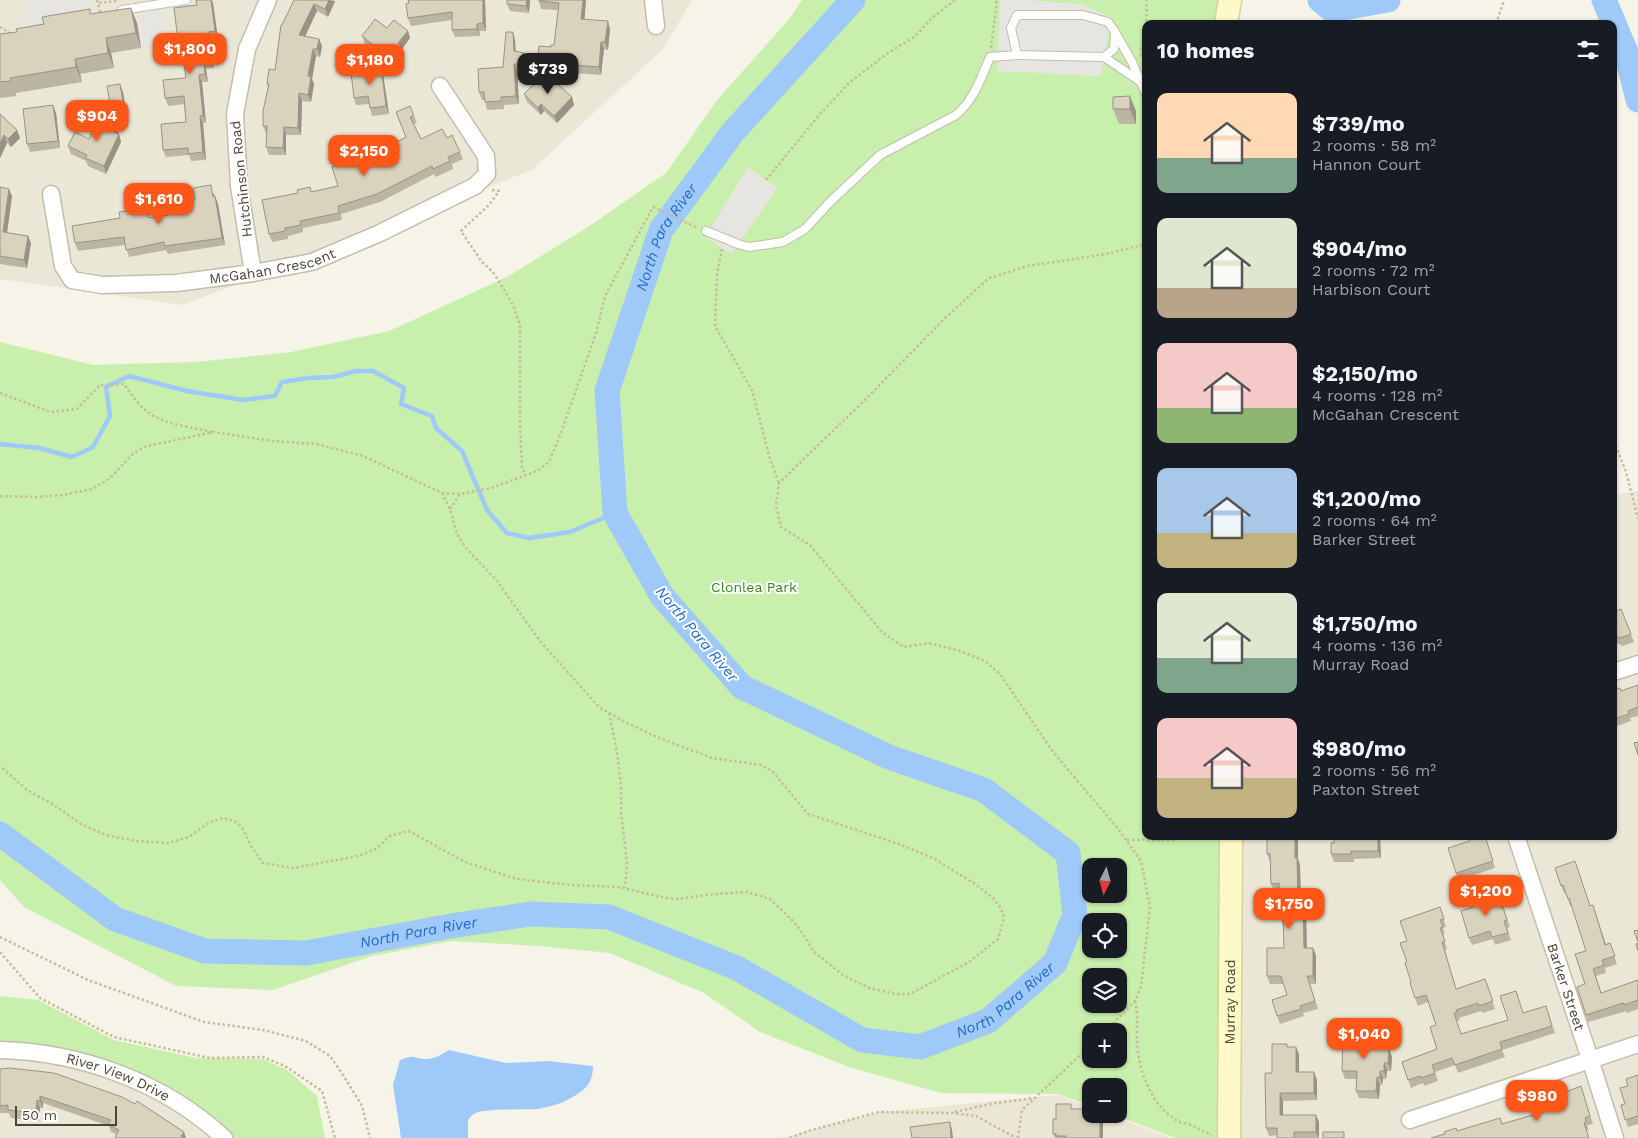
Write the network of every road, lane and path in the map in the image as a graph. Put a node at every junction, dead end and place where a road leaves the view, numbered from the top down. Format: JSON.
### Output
{"nodes":[{"id":1,"x":122,"y":0,"type":"edge"},
{"id":2,"x":186,"y":0,"type":"edge"},
{"id":3,"x":268,"y":0,"type":"edge"},
{"id":4,"x":654,"y":0,"type":"edge"},
{"id":5,"x":955,"y":0,"type":"edge"},
{"id":6,"x":997,"y":0,"type":"edge"},
{"id":7,"x":1146,"y":0,"type":"edge"},
{"id":8,"x":1230,"y":0,"type":"edge"},
{"id":9,"x":1504,"y":0,"type":"edge"},
{"id":10,"x":98,"y":2,"type":"edge"},
{"id":11,"x":110,"y":12,"type":"edge"},
{"id":12,"x":1147,"y":20,"type":"edge"},
{"id":13,"x":1227,"y":20,"type":"edge"},
{"id":14,"x":1498,"y":20,"type":"edge"},
{"id":15,"x":102,"y":22,"type":"edge"},
{"id":16,"x":656,"y":26,"type":"dead end"},
{"id":17,"x":0,"y":27,"type":"edge"},
{"id":18,"x":1115,"y":32,"type":"junction"},
{"id":19,"x":17,"y":37,"type":"edge"},
{"id":20,"x":1017,"y":55,"type":"junction"},
{"id":21,"x":990,"y":57,"type":"junction"},
{"id":22,"x":1104,"y":57,"type":"junction"},
{"id":23,"x":1142,"y":60,"type":"edge"},
{"id":24,"x":1141,"y":82,"type":"junction"},
{"id":25,"x":440,"y":86,"type":"dead end"},
{"id":26,"x":766,"y":180,"type":"dead end"},
{"id":27,"x":475,"y":186,"type":"junction"},
{"id":28,"x":51,"y":194,"type":"dead end"},
{"id":29,"x":706,"y":231,"type":"joint"},
{"id":30,"x":726,"y":239,"type":"junction"},
{"id":31,"x":1142,"y":245,"type":"edge"},
{"id":32,"x":253,"y":273,"type":"junction"},
{"id":33,"x":0,"y":393,"type":"edge"},
{"id":34,"x":213,"y":432,"type":"junction"},
{"id":35,"x":1617,"y":448,"type":"edge"},
{"id":36,"x":526,"y":476,"type":"junction"},
{"id":37,"x":779,"y":483,"type":"junction"},
{"id":38,"x":442,"y":493,"type":"junction"},
{"id":39,"x":460,"y":494,"type":"junction"},
{"id":40,"x":0,"y":496,"type":"edge"},
{"id":41,"x":450,"y":509,"type":"junction"},
{"id":42,"x":1638,"y":519,"type":"edge"},
{"id":43,"x":1638,"y":664,"type":"edge"},
{"id":44,"x":1617,"y":671,"type":"edge"},
{"id":45,"x":609,"y":713,"type":"junction"},
{"id":46,"x":0,"y":766,"type":"edge"},
{"id":47,"x":1126,"y":840,"type":"junction"},
{"id":48,"x":1142,"y":840,"type":"edge"},
{"id":49,"x":1142,"y":840,"type":"edge"},
{"id":50,"x":1175,"y":840,"type":"edge"},
{"id":51,"x":1231,"y":840,"type":"edge"},
{"id":52,"x":1517,"y":840,"type":"edge"},
{"id":53,"x":625,"y":888,"type":"junction"},
{"id":54,"x":0,"y":937,"type":"edge"},
{"id":55,"x":0,"y":952,"type":"edge"},
{"id":56,"x":1134,"y":1001,"type":"junction"},
{"id":57,"x":1113,"y":1023,"type":"edge"},
{"id":58,"x":1638,"y":1044,"type":"edge"},
{"id":59,"x":0,"y":1050,"type":"edge"},
{"id":60,"x":1082,"y":1054,"type":"edge"},
{"id":61,"x":1590,"y":1059,"type":"junction"},
{"id":62,"x":1034,"y":1098,"type":"junction"},
{"id":63,"x":953,"y":1113,"type":"junction"},
{"id":64,"x":1410,"y":1120,"type":"dead end"},
{"id":65,"x":1224,"y":1137,"type":"edge"},
{"id":66,"x":224,"y":1138,"type":"edge"},
{"id":67,"x":336,"y":1138,"type":"edge"},
{"id":68,"x":370,"y":1138,"type":"edge"},
{"id":69,"x":790,"y":1138,"type":"edge"},
{"id":70,"x":1017,"y":1138,"type":"edge"},
{"id":71,"x":1614,"y":1138,"type":"edge"}],
"edges":[{"from":1,"to":10,"type":"path"},
{"from":2,"to":11,"type":"lane"},
{"from":3,"to":32,"type":"street","name":"Hutchinson Road"},
{"from":4,"to":16,"type":"street"},
{"from":5,"to":26,"type":"path"},
{"from":6,"to":21,"type":"path"},
{"from":7,"to":12,"type":"path"},
{"from":8,"to":13,"type":"street"},
{"from":9,"to":14,"type":"path"},
{"from":10,"to":15,"type":"path"},
{"from":17,"to":19,"type":"path"},
{"from":18,"to":20,"type":"lane"},
{"from":18,"to":22,"type":"lane"},
{"from":18,"to":24,"type":"lane"},
{"from":20,"to":21,"type":"lane"},
{"from":20,"to":22,"type":"lane"},
{"from":21,"to":30,"type":"lane"},
{"from":22,"to":24,"type":"lane"},
{"from":23,"to":24,"type":"path"},
{"from":25,"to":27,"type":"street"},
{"from":27,"to":32,"type":"street","name":"McGahan Crescent"},
{"from":27,"to":36,"type":"path"},
{"from":28,"to":32,"type":"street","name":"McGahan Crescent"},
{"from":29,"to":30,"type":"lane"},
{"from":29,"to":36,"type":"path"},
{"from":30,"to":37,"type":"path"},
{"from":31,"to":37,"type":"path"},
{"from":33,"to":34,"type":"path"},
{"from":34,"to":38,"type":"path"},
{"from":34,"to":40,"type":"path"},
{"from":35,"to":42,"type":"path"},
{"from":36,"to":39,"type":"path"},
{"from":37,"to":47,"type":"path"},
{"from":38,"to":39,"type":"path"},
{"from":38,"to":41,"type":"path"},
{"from":39,"to":41,"type":"path"},
{"from":41,"to":45,"type":"path"},
{"from":43,"to":44,"type":"street"},
{"from":45,"to":53,"type":"path"},
{"from":45,"to":53,"type":"path"},
{"from":46,"to":53,"type":"path"},
{"from":47,"to":48,"type":"path"},
{"from":47,"to":56,"type":"path"},
{"from":49,"to":50,"type":"path"},
{"from":51,"to":65,"type":"street","name":"Murray Road"},
{"from":52,"to":61,"type":"street","name":"Barker Street"},
{"from":54,"to":68,"type":"path"},
{"from":55,"to":67,"type":"path"},
{"from":56,"to":57,"type":"path"},
{"from":56,"to":65,"type":"path"},
{"from":58,"to":61,"type":"street"},
{"from":59,"to":66,"type":"street","name":"River View Drive"},
{"from":60,"to":62,"type":"path"},
{"from":61,"to":64,"type":"street"},
{"from":61,"to":71,"type":"street","name":"Barker Street"},
{"from":62,"to":63,"type":"path"},
{"from":62,"to":70,"type":"path"},
{"from":63,"to":69,"type":"path"},
{"from":63,"to":70,"type":"path"}]}
